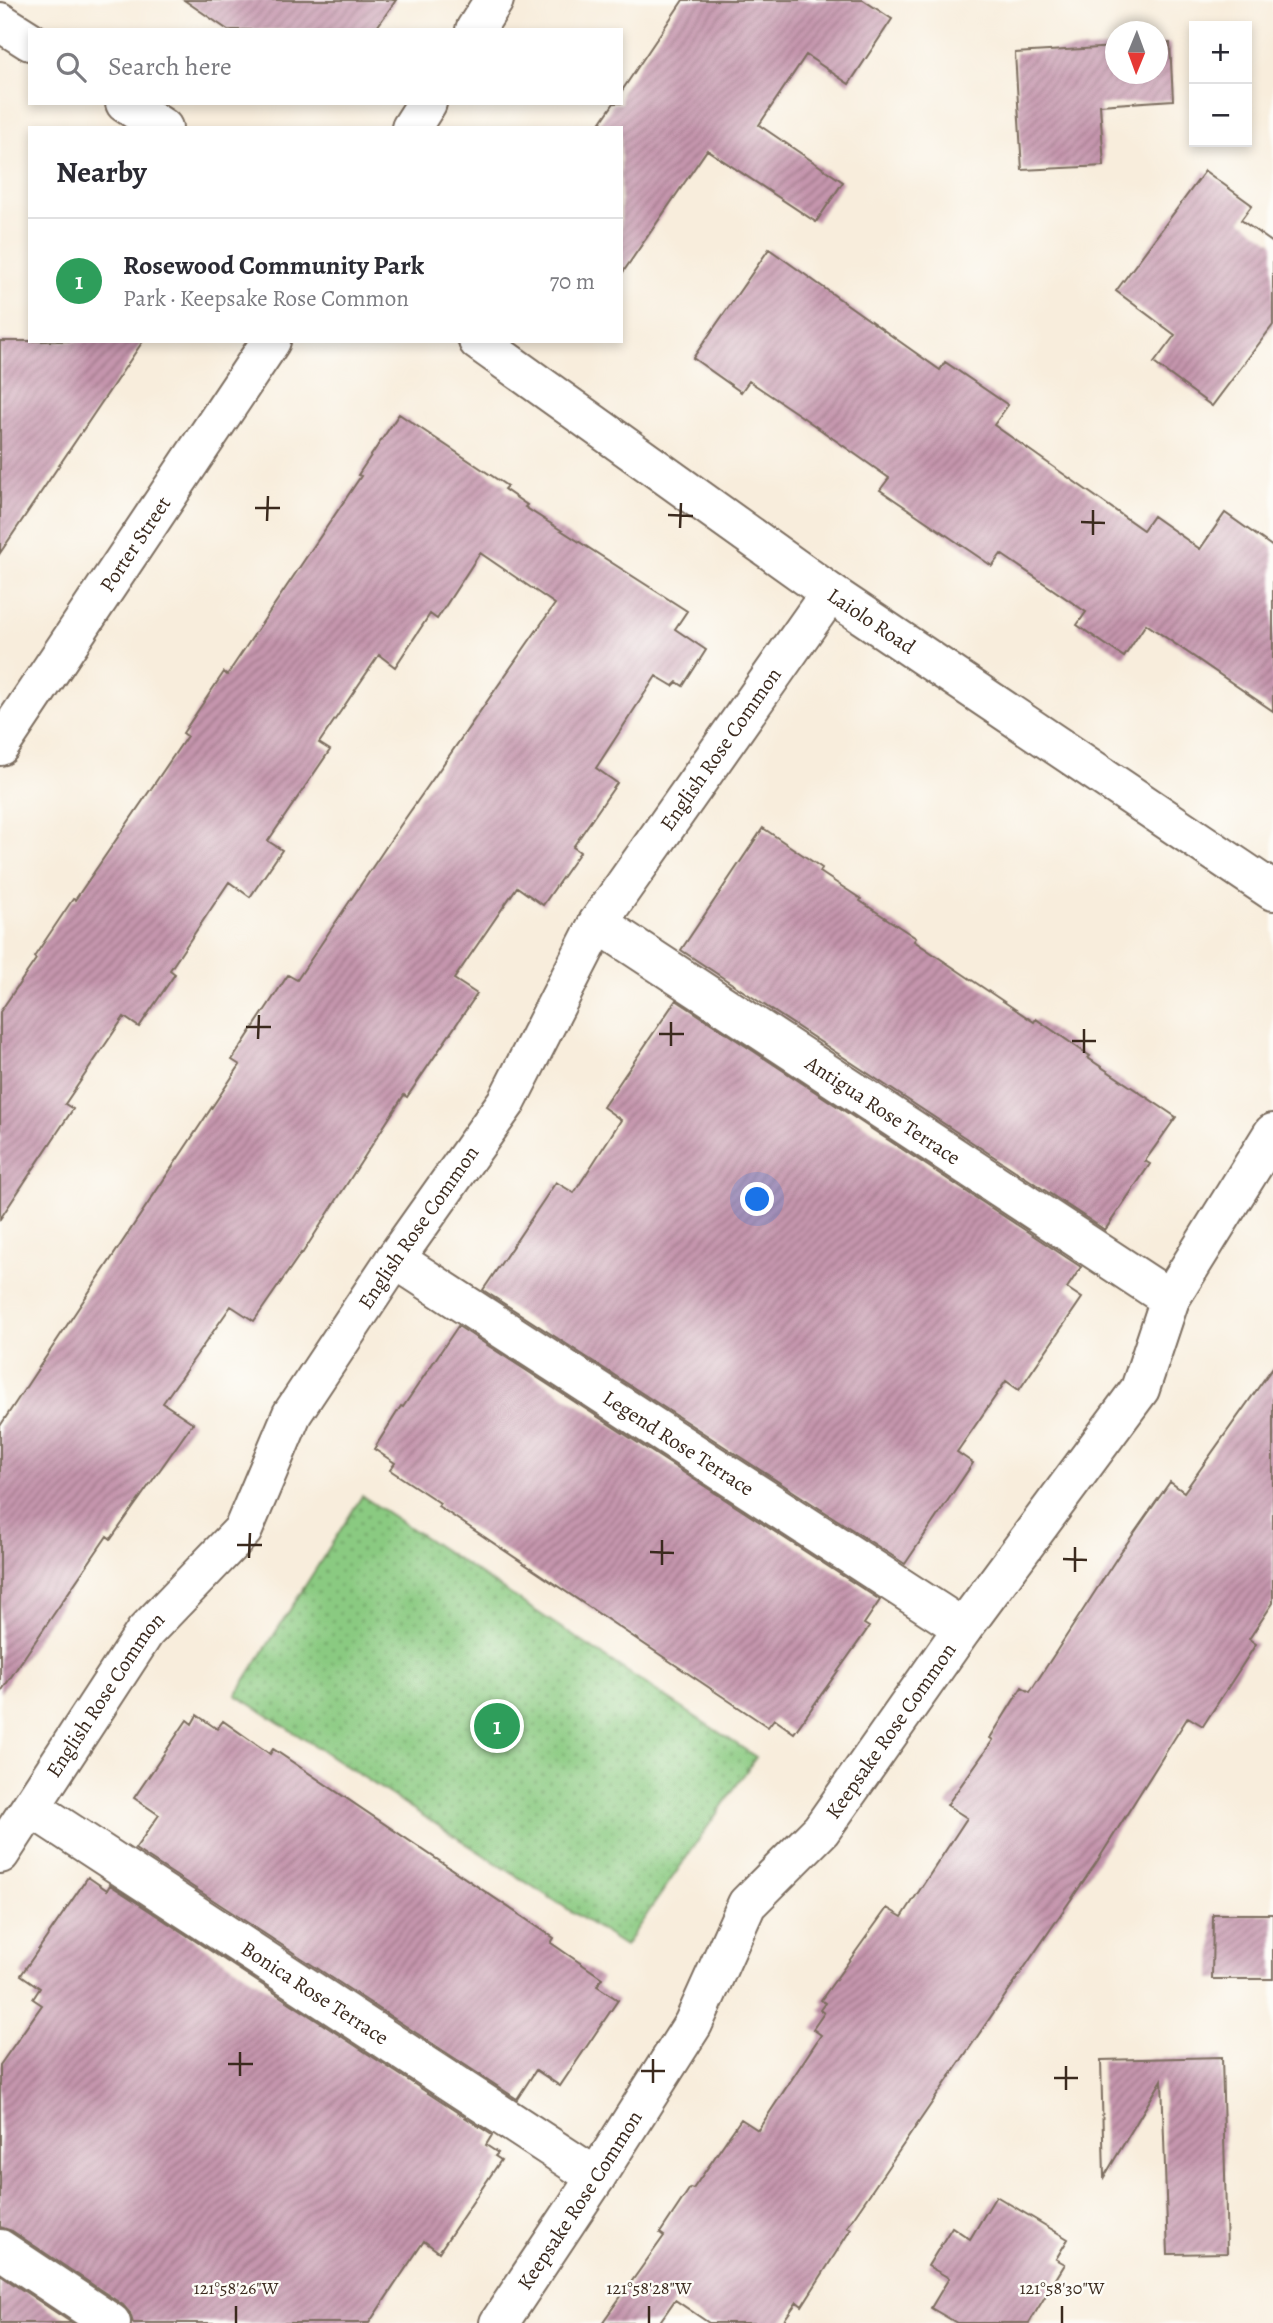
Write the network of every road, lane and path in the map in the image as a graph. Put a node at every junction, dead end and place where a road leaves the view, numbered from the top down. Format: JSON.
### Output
{"nodes":[{"id":1,"x":494,"y":0,"type":"edge"},
{"id":2,"x":0,"y":22,"type":"edge"},
{"id":3,"x":476,"y":28,"type":"edge"},
{"id":4,"x":28,"y":40,"type":"edge"},
{"id":5,"x":128,"y":105,"type":"edge"},
{"id":6,"x":426,"y":105,"type":"edge"},
{"id":7,"x":160,"y":126,"type":"edge"},
{"id":8,"x":412,"y":126,"type":"edge"},
{"id":9,"x":270,"y":343,"type":"edge"},
{"id":10,"x":481,"y":343,"type":"edge"},
{"id":11,"x":830,"y":593,"type":"junction"},
{"id":12,"x":0,"y":746,"type":"edge"},
{"id":13,"x":1273,"y":891,"type":"edge"},
{"id":14,"x":598,"y":923,"type":"junction"},
{"id":15,"x":1273,"y":1133,"type":"edge"},
{"id":16,"x":395,"y":1258,"type":"junction"},
{"id":17,"x":1170,"y":1299,"type":"junction"},
{"id":18,"x":963,"y":1628,"type":"junction"},
{"id":19,"x":32,"y":1808,"type":"junction"},
{"id":20,"x":0,"y":1854,"type":"edge"},
{"id":21,"x":596,"y":2177,"type":"junction"},
{"id":22,"x":0,"y":2249,"type":"edge"},
{"id":23,"x":111,"y":2323,"type":"edge"},
{"id":24,"x":499,"y":2323,"type":"edge"}],
"edges":[{"from":1,"to":3,"type":"street"},
{"from":2,"to":4,"type":"street"},
{"from":5,"to":7,"type":"street"},
{"from":6,"to":8,"type":"street"},
{"from":9,"to":12,"type":"street","name":"Porter Street"},
{"from":10,"to":11,"type":"street","name":"Laiolo Road"},
{"from":11,"to":13,"type":"street","name":"Laiolo Road"},
{"from":11,"to":14,"type":"street","name":"English Rose Common"},
{"from":14,"to":16,"type":"street","name":"English Rose Common"},
{"from":14,"to":17,"type":"street","name":"Antigua Rose Terrace"},
{"from":15,"to":17,"type":"street","name":"Keepsake Rose Common"},
{"from":16,"to":18,"type":"street","name":"Legend Rose Terrace"},
{"from":16,"to":19,"type":"street","name":"English Rose Common"},
{"from":17,"to":18,"type":"street","name":"Keepsake Rose Common"},
{"from":18,"to":21,"type":"street","name":"Keepsake Rose Common"},
{"from":19,"to":20,"type":"street","name":"English Rose Common"},
{"from":19,"to":21,"type":"street","name":"Bonica Rose Terrace"},
{"from":21,"to":24,"type":"street","name":"Keepsake Rose Common"},
{"from":22,"to":23,"type":"street"}]}
